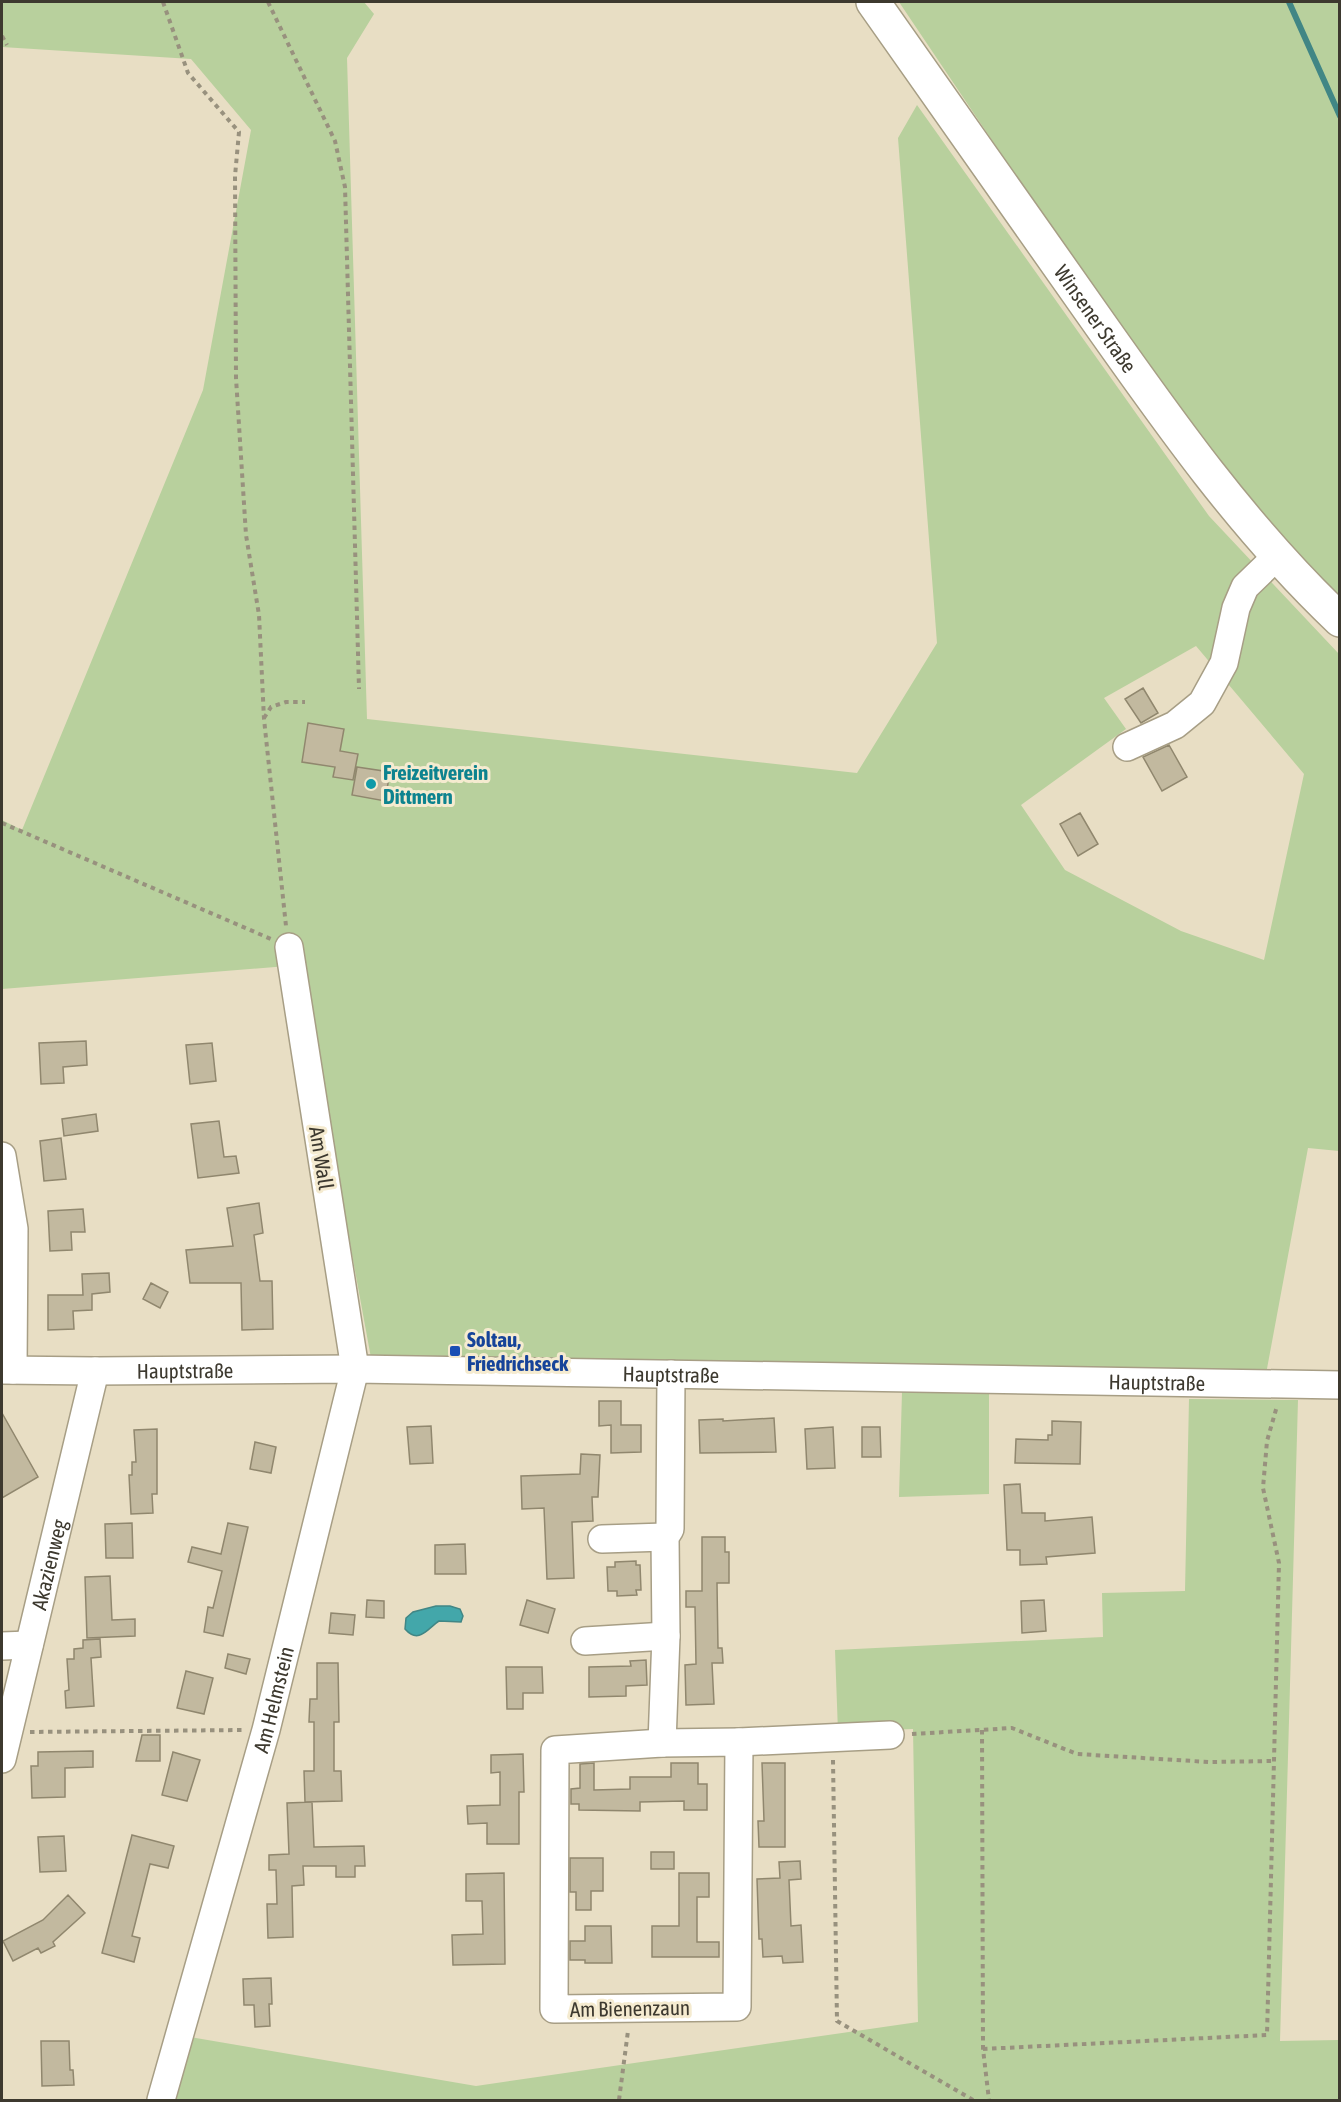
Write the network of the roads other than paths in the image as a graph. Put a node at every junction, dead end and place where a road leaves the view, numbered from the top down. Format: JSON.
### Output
{"nodes":[{"id":1,"x":873,"y":2,"type":"edge"},
{"id":2,"x":1277,"y":556,"type":"junction"},
{"id":3,"x":1340,"y":620,"type":"edge"},
{"id":4,"x":1127,"y":747,"type":"dead end"},
{"id":5,"x":289,"y":947,"type":"road end"},
{"id":6,"x":2,"y":1156,"type":"edge"},
{"id":7,"x":355,"y":1369,"type":"junction"},
{"id":8,"x":7,"y":1370,"type":"edge"},
{"id":9,"x":95,"y":1371,"type":"junction"},
{"id":10,"x":671,"y":1374,"type":"junction"},
{"id":11,"x":1340,"y":1385,"type":"edge"},
{"id":12,"x":665,"y":1537,"type":"junction"},
{"id":13,"x":602,"y":1539,"type":"dead end"},
{"id":14,"x":666,"y":1636,"type":"junction"},
{"id":15,"x":585,"y":1641,"type":"dead end"},
{"id":16,"x":28,"y":1645,"type":"junction"},
{"id":17,"x":2,"y":1646,"type":"edge"},
{"id":18,"x":890,"y":1735,"type":"road end"},
{"id":19,"x":739,"y":1742,"type":"junction"},
{"id":20,"x":662,"y":1743,"type":"junction"},
{"id":21,"x":2,"y":1759,"type":"edge"},
{"id":22,"x":161,"y":2100,"type":"edge"}],
"edges":[{"from":1,"to":2,"type":"main road","name":"Winsener Straße"},
{"from":2,"to":3,"type":"main road","name":"Winsener Straße"},
{"from":2,"to":4,"type":"street"},
{"from":5,"to":7,"type":"street","name":"Am Wall"},
{"from":6,"to":8,"type":"street"},
{"from":7,"to":9,"type":"street","name":"Hauptstraße"},
{"from":7,"to":10,"type":"street","name":"Hauptstraße"},
{"from":7,"to":22,"type":"street","name":"Am Helmstein"},
{"from":8,"to":9,"type":"street","name":"Hauptstraße"},
{"from":9,"to":16,"type":"street","name":"Akazienweg"},
{"from":10,"to":11,"type":"street","name":"Hauptstraße"},
{"from":10,"to":12,"type":"street"},
{"from":12,"to":13,"type":"street"},
{"from":12,"to":14,"type":"street"},
{"from":14,"to":15,"type":"street"},
{"from":14,"to":20,"type":"street"},
{"from":16,"to":17,"type":"street"},
{"from":16,"to":21,"type":"street","name":"Akazienweg"},
{"from":18,"to":19,"type":"street","name":"Am Bienenzaun"},
{"from":19,"to":20,"type":"street","name":"Am Bienenzaun"},
{"from":19,"to":20,"type":"street","name":"Am Bienenzaun"}]}
